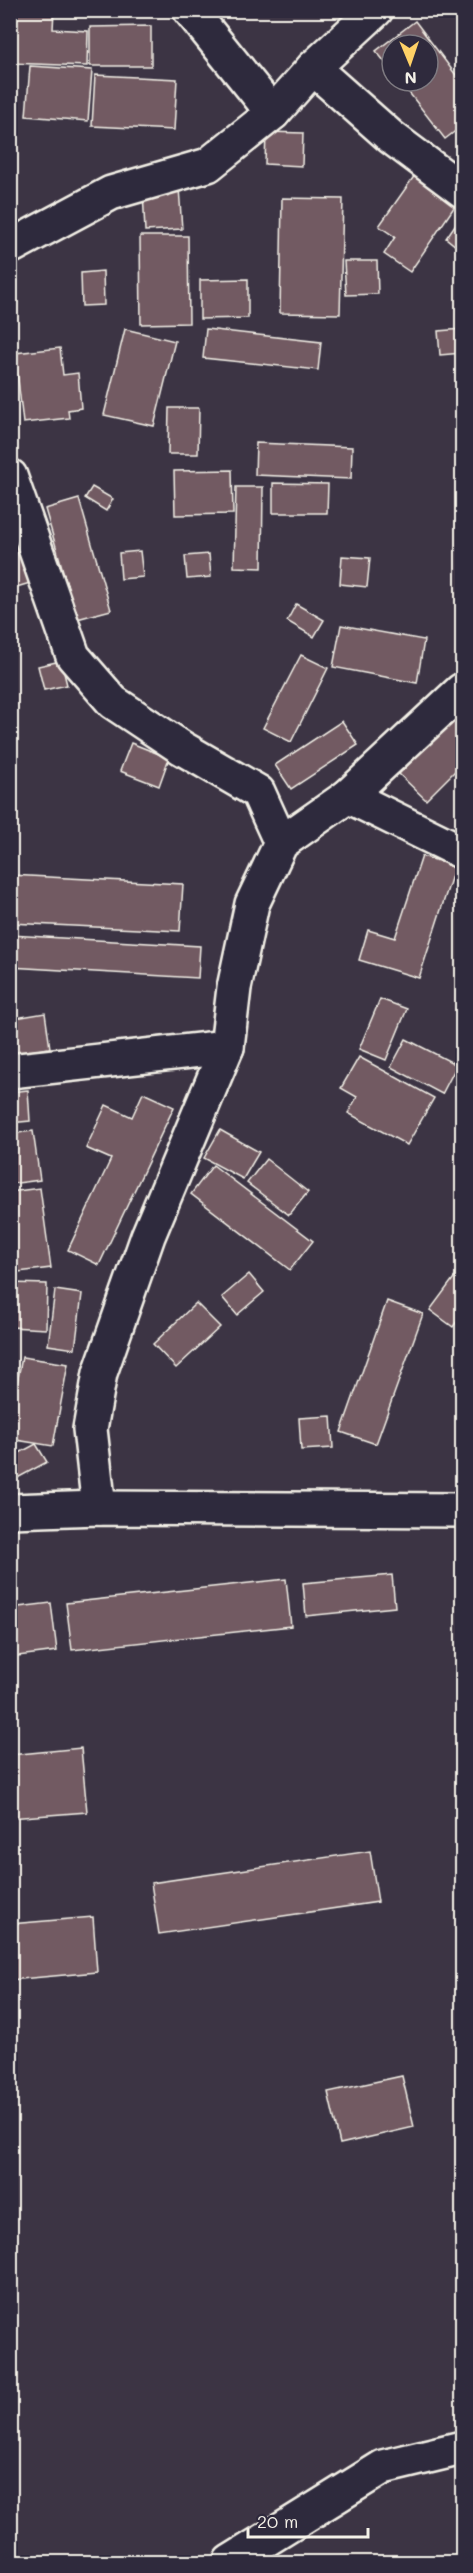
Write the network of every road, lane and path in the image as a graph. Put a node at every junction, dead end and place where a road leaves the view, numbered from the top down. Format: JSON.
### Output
{"nodes":[{"id":1,"x":190,"y":10,"type":"edge"},
{"id":2,"x":376,"y":10,"type":"edge"},
{"id":3,"x":313,"y":68,"type":"junction"},
{"id":4,"x":273,"y":113,"type":"junction"},
{"id":5,"x":462,"y":190,"type":"edge"},
{"id":6,"x":10,"y":247,"type":"edge"},
{"id":7,"x":10,"y":476,"type":"edge"},
{"id":8,"x":462,"y":690,"type":"edge"},
{"id":9,"x":348,"y":796,"type":"junction"},
{"id":10,"x":281,"y":843,"type":"junction"},
{"id":11,"x":462,"y":852,"type":"edge"},
{"id":12,"x":227,"y":1047,"type":"junction"},
{"id":13,"x":10,"y":1071,"type":"edge"},
{"id":14,"x":99,"y":1508,"type":"junction"},
{"id":15,"x":462,"y":1510,"type":"edge"},
{"id":16,"x":10,"y":1511,"type":"edge"},
{"id":17,"x":462,"y":2448,"type":"edge"},
{"id":18,"x":230,"y":2562,"type":"edge"}],
"edges":[{"from":1,"to":4,"type":"street"},
{"from":2,"to":3,"type":"street"},
{"from":3,"to":4,"type":"street"},
{"from":3,"to":5,"type":"street"},
{"from":4,"to":6,"type":"street"},
{"from":7,"to":10,"type":"street"},
{"from":8,"to":9,"type":"street"},
{"from":9,"to":10,"type":"street"},
{"from":9,"to":11,"type":"street"},
{"from":10,"to":12,"type":"street"},
{"from":12,"to":13,"type":"street"},
{"from":12,"to":14,"type":"street"},
{"from":14,"to":15,"type":"street"},
{"from":14,"to":16,"type":"street"},
{"from":17,"to":18,"type":"street"}]}
